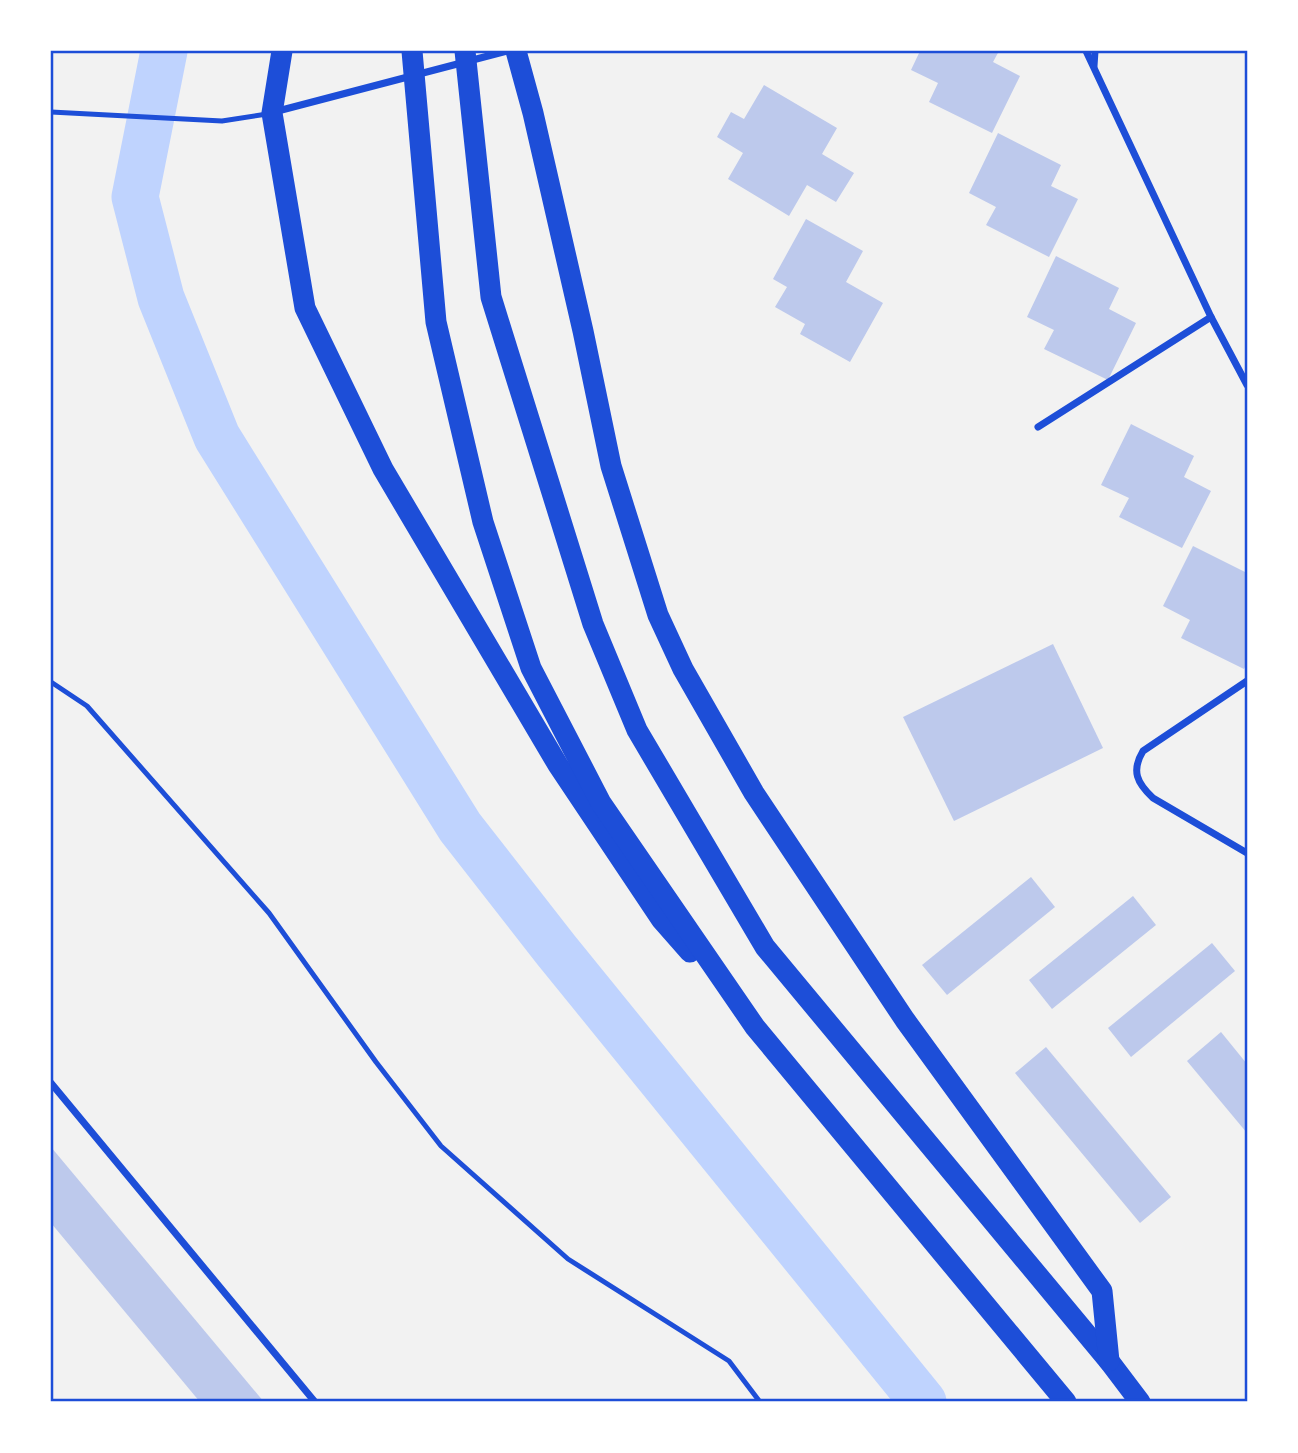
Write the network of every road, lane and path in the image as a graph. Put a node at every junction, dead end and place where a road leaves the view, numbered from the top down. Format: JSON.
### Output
{"nodes":[{"id":1,"x":282,"y":51,"type":"edge"},
{"id":2,"x":412,"y":51,"type":"edge"},
{"id":3,"x":465,"y":51,"type":"edge"},
{"id":4,"x":507,"y":51,"type":"edge"},
{"id":5,"x":1086,"y":51,"type":"edge"},
{"id":6,"x":1095,"y":51,"type":"edge"},
{"id":7,"x":1094,"y":70,"type":"junction"},
{"id":8,"x":51,"y":111,"type":"edge"},
{"id":9,"x":272,"y":113,"type":"junction"},
{"id":10,"x":1211,"y":317,"type":"junction"},
{"id":11,"x":1247,"y":385,"type":"edge"},
{"id":12,"x":1038,"y":427,"type":"dead end"},
{"id":13,"x":1247,"y":681,"type":"edge"},
{"id":14,"x":51,"y":682,"type":"edge"},
{"id":15,"x":1247,"y":853,"type":"edge"},
{"id":16,"x":755,"y":1027,"type":"junction"},
{"id":17,"x":51,"y":1083,"type":"edge"},
{"id":18,"x":1109,"y":1362,"type":"junction"},
{"id":19,"x":315,"y":1402,"type":"edge"},
{"id":20,"x":760,"y":1402,"type":"edge"},
{"id":21,"x":1066,"y":1402,"type":"edge"},
{"id":22,"x":1140,"y":1402,"type":"edge"}],
"edges":[{"from":1,"to":9,"type":"highway"},
{"from":2,"to":16,"type":"highway"},
{"from":3,"to":18,"type":"highway"},
{"from":4,"to":9,"type":"street"},
{"from":4,"to":18,"type":"highway"},
{"from":5,"to":7,"type":"street"},
{"from":6,"to":7,"type":"street"},
{"from":7,"to":10,"type":"street"},
{"from":8,"to":9,"type":"lane"},
{"from":9,"to":16,"type":"highway"},
{"from":10,"to":11,"type":"street"},
{"from":10,"to":12,"type":"street"},
{"from":13,"to":15,"type":"street"},
{"from":14,"to":20,"type":"lane"},
{"from":16,"to":21,"type":"highway"},
{"from":17,"to":19,"type":"street"},
{"from":18,"to":22,"type":"highway"}]}
